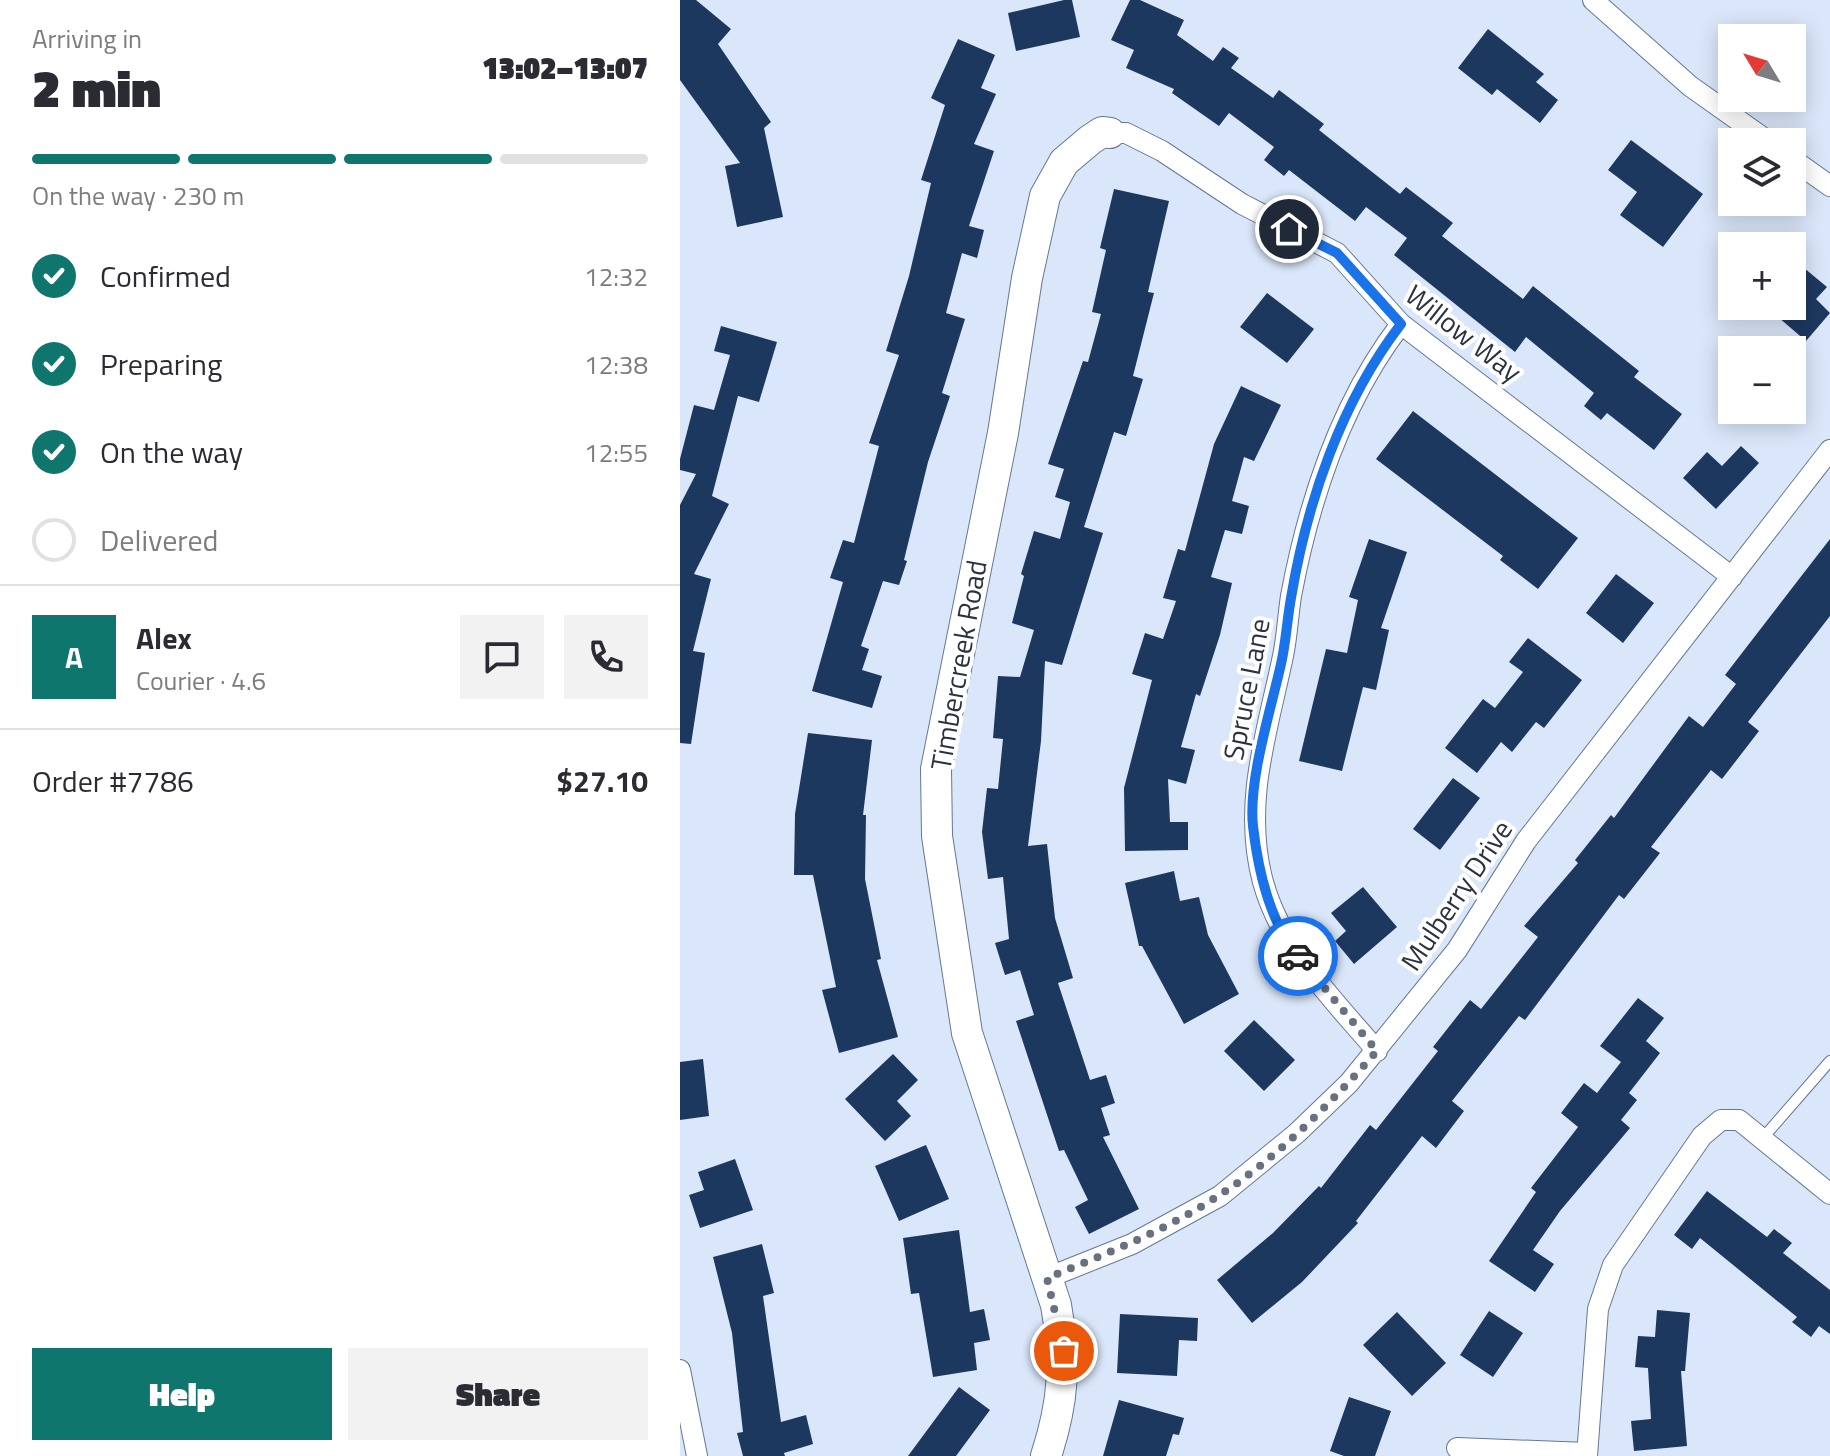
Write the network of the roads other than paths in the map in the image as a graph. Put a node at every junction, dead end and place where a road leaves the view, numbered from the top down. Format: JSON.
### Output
{"nodes":[{"id":1,"x":1593,"y":0,"type":"edge"},
{"id":2,"x":1749,"y":128,"type":"edge"},
{"id":3,"x":1110,"y":133,"type":"joint"},
{"id":4,"x":1806,"y":169,"type":"edge"},
{"id":5,"x":1830,"y":186,"type":"edge"},
{"id":6,"x":1401,"y":324,"type":"junction"},
{"id":7,"x":1830,"y":450,"type":"edge"},
{"id":8,"x":1732,"y":577,"type":"junction"},
{"id":9,"x":1377,"y":1051,"type":"junction"},
{"id":10,"x":1830,"y":1061,"type":"edge"},
{"id":11,"x":1762,"y":1139,"type":"junction"},
{"id":12,"x":1830,"y":1194,"type":"edge"},
{"id":13,"x":1047,"y":1278,"type":"junction"},
{"id":14,"x":680,"y":1370,"type":"edge"},
{"id":15,"x":1457,"y":1448,"type":"dead end"},
{"id":16,"x":1587,"y":1455,"type":"edge"},
{"id":17,"x":697,"y":1456,"type":"edge"},
{"id":18,"x":1046,"y":1456,"type":"edge"}],
"edges":[{"from":1,"to":2,"type":"street"},
{"from":3,"to":6,"type":"street","name":"Willow Way"},
{"from":3,"to":13,"type":"street","name":"Timbercreek Road"},
{"from":4,"to":5,"type":"street"},
{"from":6,"to":8,"type":"street","name":"Willow Way"},
{"from":6,"to":9,"type":"street","name":"Spruce Lane"},
{"from":7,"to":8,"type":"street","name":"Mulberry Drive"},
{"from":8,"to":9,"type":"street","name":"Mulberry Drive"},
{"from":9,"to":13,"type":"street","name":"Mulberry Drive"},
{"from":10,"to":11,"type":"lane"},
{"from":11,"to":12,"type":"street"},
{"from":11,"to":16,"type":"street"},
{"from":13,"to":18,"type":"street","name":"Timbercreek Road"},
{"from":14,"to":17,"type":"street"},
{"from":15,"to":16,"type":"street"}]}
